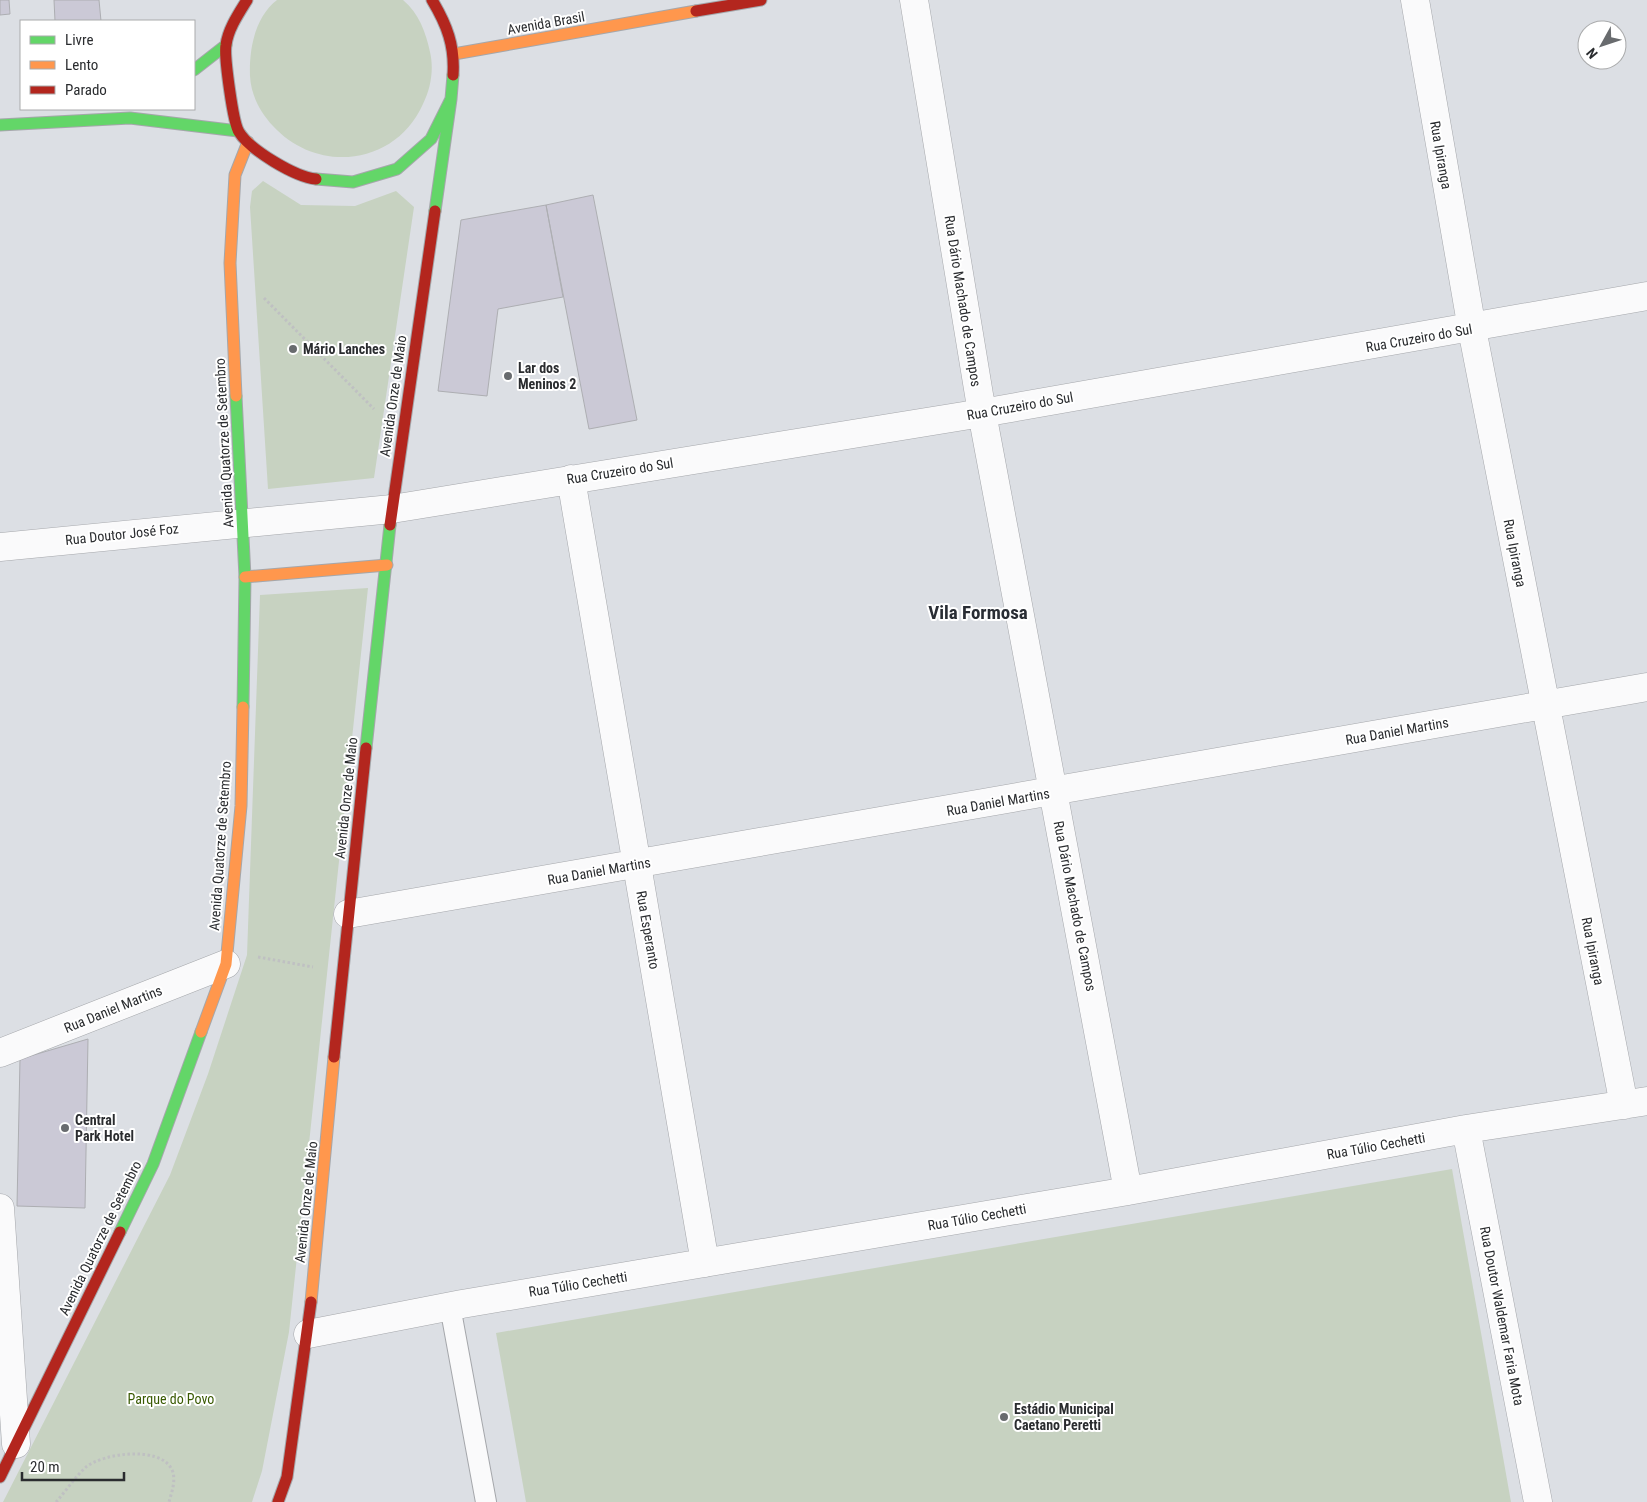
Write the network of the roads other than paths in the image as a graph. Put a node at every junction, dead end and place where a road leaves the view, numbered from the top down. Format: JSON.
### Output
{"nodes":[{"id":1,"x":247,"y":0,"type":"edge"},
{"id":2,"x":432,"y":0,"type":"edge"},
{"id":3,"x":760,"y":0,"type":"edge"},
{"id":4,"x":914,"y":0,"type":"edge"},
{"id":5,"x":1415,"y":0,"type":"edge"},
{"id":6,"x":226,"y":45,"type":"junction"},
{"id":7,"x":454,"y":54,"type":"junction"},
{"id":8,"x":195,"y":69,"type":"edge"},
{"id":9,"x":451,"y":99,"type":"junction"},
{"id":10,"x":141,"y":110,"type":"edge"},
{"id":11,"x":130,"y":118,"type":"junction"},
{"id":12,"x":0,"y":124,"type":"edge"},
{"id":13,"x":238,"y":131,"type":"junction"},
{"id":14,"x":248,"y":142,"type":"junction"},
{"id":15,"x":1647,"y":296,"type":"edge"},
{"id":16,"x":1472,"y":329,"type":"junction"},
{"id":17,"x":982,"y":413,"type":"junction"},
{"id":18,"x":571,"y":479,"type":"junction"},
{"id":19,"x":392,"y":509,"type":"junction"},
{"id":20,"x":243,"y":522,"type":"junction"},
{"id":21,"x":0,"y":547,"type":"edge"},
{"id":22,"x":386,"y":565,"type":"junction"},
{"id":23,"x":245,"y":576,"type":"junction"},
{"id":24,"x":1647,"y":687,"type":"edge"},
{"id":25,"x":1545,"y":705,"type":"junction"},
{"id":26,"x":1054,"y":792,"type":"junction"},
{"id":27,"x":637,"y":864,"type":"junction"},
{"id":28,"x":348,"y":914,"type":"junction"},
{"id":29,"x":226,"y":964,"type":"junction"},
{"id":30,"x":0,"y":1053,"type":"edge"},
{"id":31,"x":1635,"y":1103,"type":"edge"},
{"id":32,"x":1466,"y":1130,"type":"junction"},
{"id":33,"x":1128,"y":1192,"type":"junction"},
{"id":34,"x":0,"y":1208,"type":"edge"},
{"id":35,"x":705,"y":1263,"type":"junction"},
{"id":36,"x":450,"y":1306,"type":"junction"},
{"id":37,"x":308,"y":1334,"type":"junction"},
{"id":38,"x":16,"y":1444,"type":"junction"},
{"id":39,"x":0,"y":1477,"type":"edge"},
{"id":40,"x":278,"y":1502,"type":"edge"},
{"id":41,"x":486,"y":1502,"type":"edge"},
{"id":42,"x":1538,"y":1502,"type":"edge"}],
"edges":[{"from":1,"to":6,"type":"street"},
{"from":2,"to":7,"type":"street","name":"Avenida Onze de Maio"},
{"from":3,"to":7,"type":"street","name":"Avenida Brasil"},
{"from":4,"to":17,"type":"street","name":"Rua Dário Machado de Campos"},
{"from":5,"to":16,"type":"street","name":"Rua Ipiranga"},
{"from":6,"to":8,"type":"street"},
{"from":6,"to":13,"type":"street"},
{"from":7,"to":9,"type":"street","name":"Avenida Onze de Maio"},
{"from":9,"to":14,"type":"street"},
{"from":9,"to":19,"type":"street","name":"Avenida Onze de Maio"},
{"from":10,"to":11,"type":"street"},
{"from":11,"to":12,"type":"street"},
{"from":11,"to":13,"type":"street"},
{"from":13,"to":14,"type":"street"},
{"from":14,"to":20,"type":"street","name":"Avenida Quatorze de Setembro"},
{"from":15,"to":16,"type":"street","name":"Rua Cruzeiro do Sul"},
{"from":16,"to":17,"type":"street","name":"Rua Cruzeiro do Sul"},
{"from":16,"to":25,"type":"street","name":"Rua Ipiranga"},
{"from":17,"to":18,"type":"street","name":"Rua Cruzeiro do Sul"},
{"from":17,"to":26,"type":"street","name":"Rua Dário Machado de Campos"},
{"from":18,"to":19,"type":"street","name":"Rua Cruzeiro do Sul"},
{"from":18,"to":27,"type":"street","name":"Rua Esperanto"},
{"from":19,"to":20,"type":"street","name":"Rua Cruzeiro do Sul"},
{"from":19,"to":22,"type":"street","name":"Avenida Onze de Maio"},
{"from":20,"to":21,"type":"street","name":"Rua Doutor José Foz"},
{"from":20,"to":23,"type":"street","name":"Avenida Quatorze de Setembro"},
{"from":22,"to":23,"type":"street"},
{"from":22,"to":28,"type":"street","name":"Avenida Onze de Maio"},
{"from":23,"to":29,"type":"street","name":"Avenida Quatorze de Setembro"},
{"from":24,"to":25,"type":"street","name":"Rua Daniel Martins"},
{"from":25,"to":26,"type":"street","name":"Rua Daniel Martins"},
{"from":25,"to":31,"type":"street","name":"Rua Ipiranga"},
{"from":26,"to":27,"type":"street","name":"Rua Daniel Martins"},
{"from":26,"to":33,"type":"street","name":"Rua Dário Machado de Campos"},
{"from":27,"to":28,"type":"street","name":"Rua Daniel Martins"},
{"from":27,"to":35,"type":"street","name":"Rua Esperanto"},
{"from":28,"to":37,"type":"street","name":"Avenida Onze de Maio"},
{"from":29,"to":30,"type":"street","name":"Rua Daniel Martins"},
{"from":29,"to":38,"type":"street","name":"Avenida Quatorze de Setembro"},
{"from":31,"to":32,"type":"street","name":"Rua Túlio Cechetti"},
{"from":32,"to":33,"type":"street","name":"Rua Túlio Cechetti"},
{"from":32,"to":42,"type":"street","name":"Rua Doutor Waldemar Faria Mota"},
{"from":33,"to":35,"type":"street","name":"Rua Túlio Cechetti"},
{"from":34,"to":38,"type":"street"},
{"from":35,"to":36,"type":"street","name":"Rua Túlio Cechetti"},
{"from":36,"to":37,"type":"street","name":"Rua Túlio Cechetti"},
{"from":36,"to":41,"type":"lane"},
{"from":37,"to":40,"type":"street","name":"Avenida Onze de Maio"},
{"from":38,"to":39,"type":"street","name":"Avenida Quatorze de Setembro"}]}
